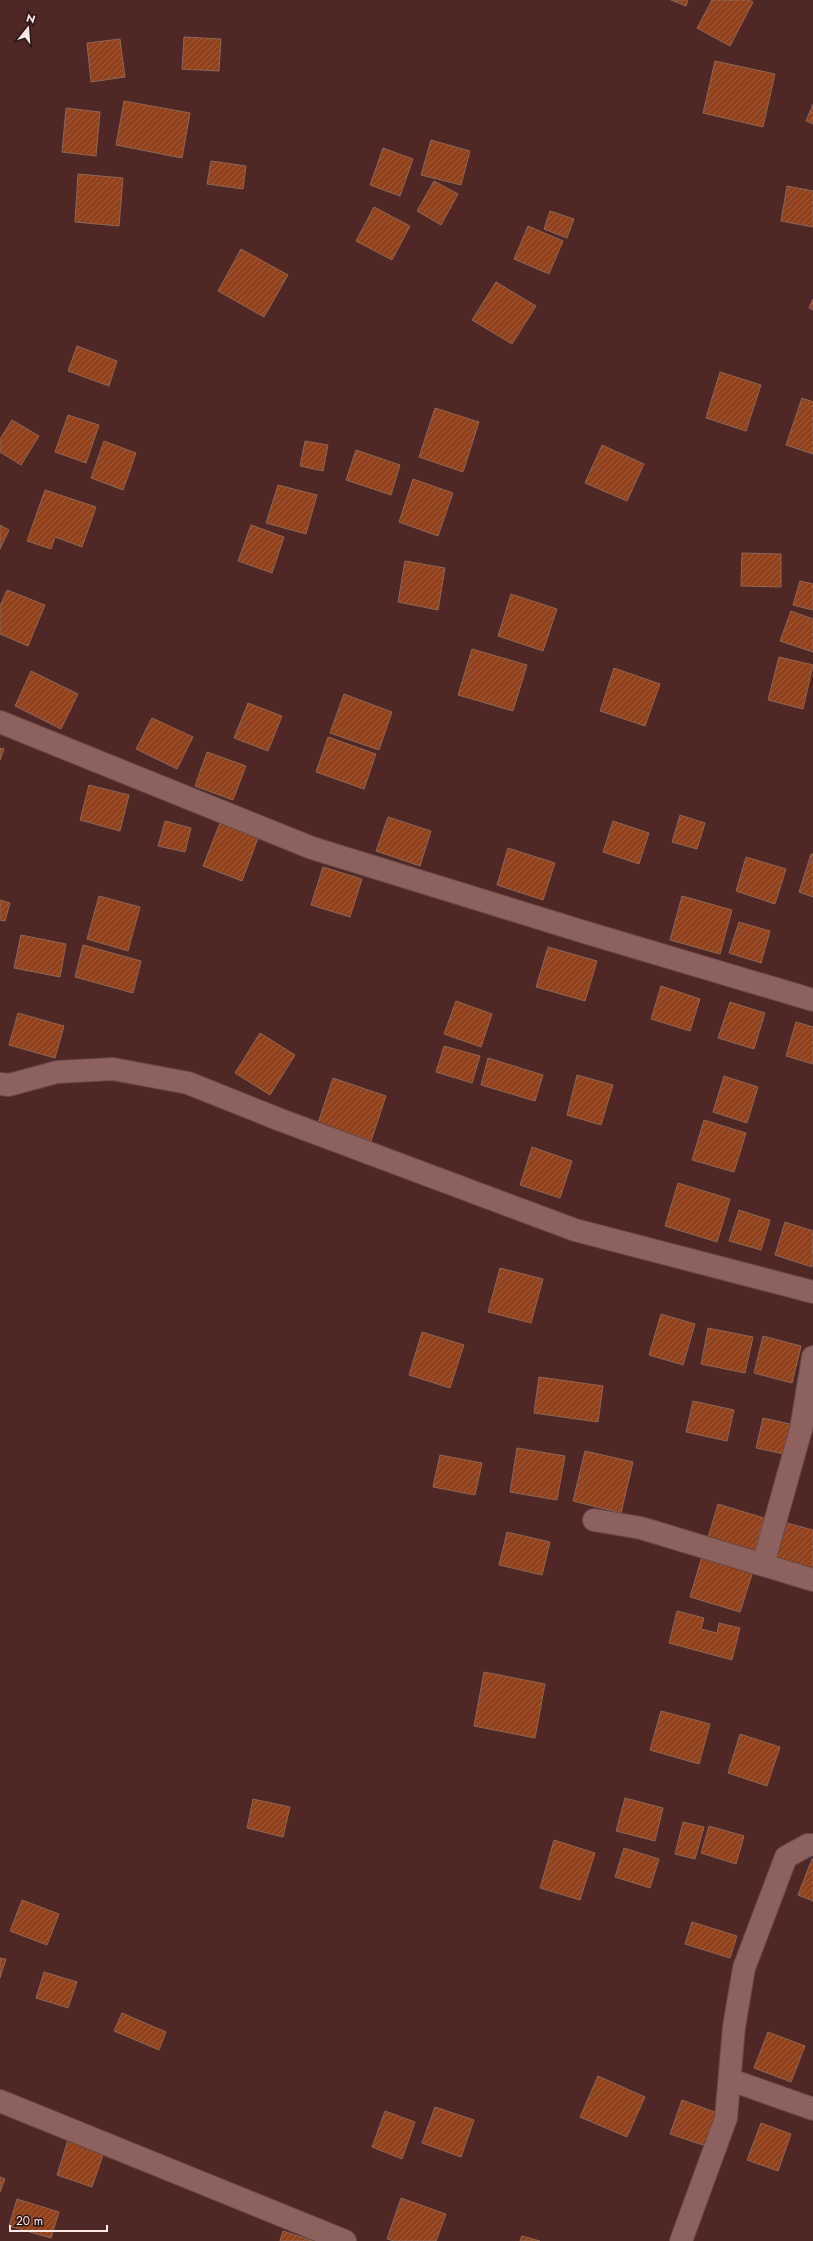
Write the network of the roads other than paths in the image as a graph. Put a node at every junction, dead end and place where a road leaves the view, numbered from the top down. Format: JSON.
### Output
{"nodes":[{"id":1,"x":0,"y":722,"type":"edge"},
{"id":2,"x":813,"y":1000,"type":"edge"},
{"id":3,"x":0,"y":1084,"type":"edge"},
{"id":4,"x":813,"y":1292,"type":"edge"},
{"id":5,"x":813,"y":1357,"type":"edge"},
{"id":6,"x":594,"y":1520,"type":"dead end"},
{"id":7,"x":763,"y":1565,"type":"junction"},
{"id":8,"x":813,"y":1580,"type":"edge"},
{"id":9,"x":813,"y":1845,"type":"edge"},
{"id":10,"x":731,"y":2080,"type":"junction"},
{"id":11,"x":0,"y":2101,"type":"edge"},
{"id":12,"x":813,"y":2109,"type":"edge"},
{"id":13,"x":345,"y":2241,"type":"edge"},
{"id":14,"x":681,"y":2241,"type":"edge"}],
"edges":[{"from":1,"to":2,"type":"street"},
{"from":3,"to":4,"type":"street"},
{"from":5,"to":7,"type":"street"},
{"from":6,"to":7,"type":"street"},
{"from":7,"to":8,"type":"street"},
{"from":9,"to":10,"type":"street"},
{"from":10,"to":12,"type":"street"},
{"from":10,"to":14,"type":"street"},
{"from":11,"to":13,"type":"street"}]}
